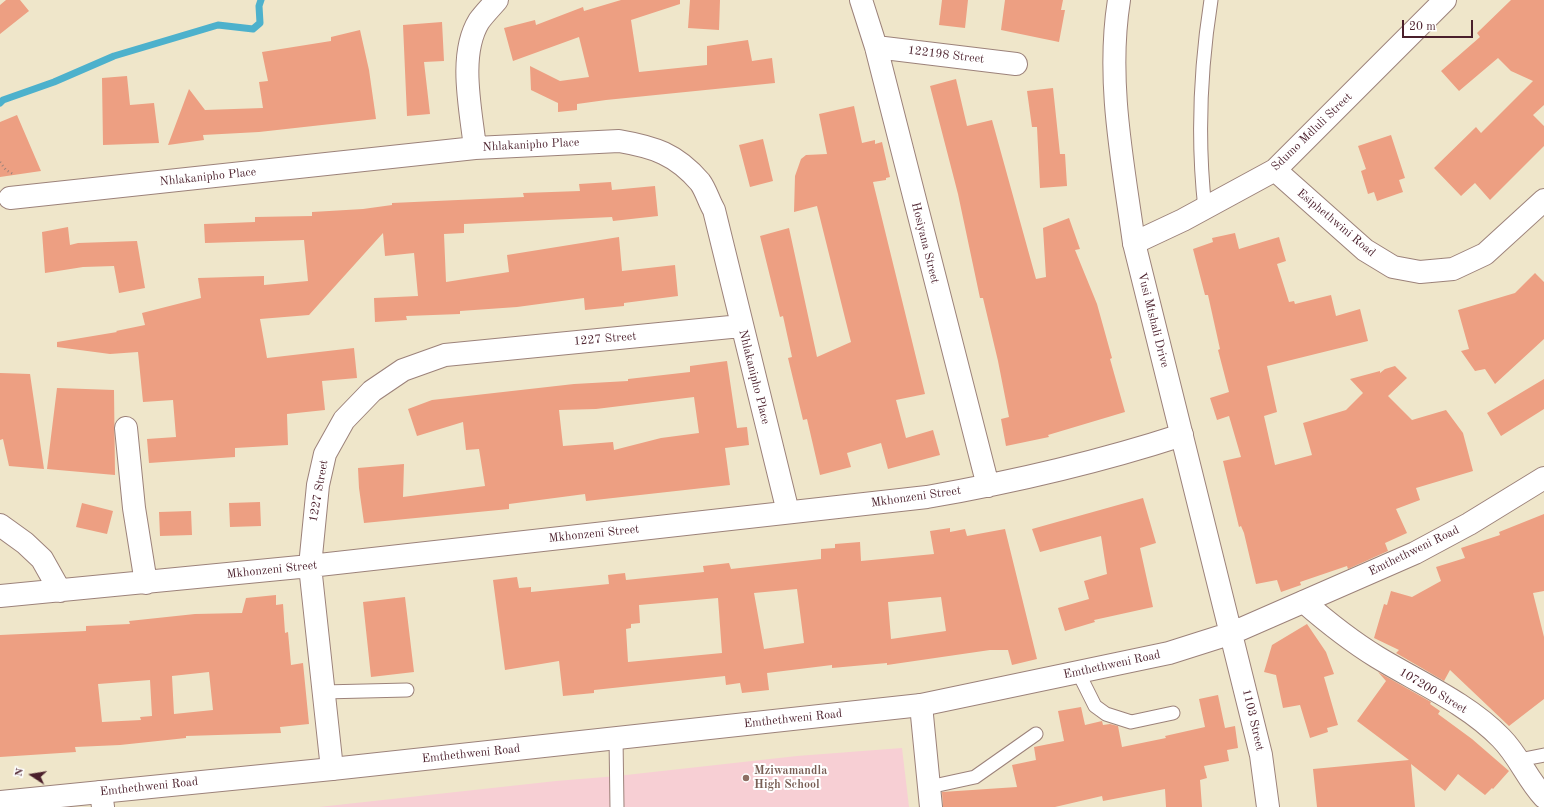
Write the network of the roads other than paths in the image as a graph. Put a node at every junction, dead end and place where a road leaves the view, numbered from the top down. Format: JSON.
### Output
{"nodes":[{"id":1,"x":497,"y":0,"type":"edge"},
{"id":2,"x":861,"y":0,"type":"edge"},
{"id":3,"x":1119,"y":0,"type":"edge"},
{"id":4,"x":1211,"y":0,"type":"edge"},
{"id":5,"x":1445,"y":0,"type":"edge"},
{"id":6,"x":876,"y":47,"type":"junction"},
{"id":7,"x":1016,"y":64,"type":"dead end"},
{"id":8,"x":475,"y":148,"type":"junction"},
{"id":9,"x":1275,"y":170,"type":"junction"},
{"id":10,"x":10,"y":198,"type":"dead end"},
{"id":11,"x":1544,"y":200,"type":"edge"},
{"id":12,"x":1205,"y":209,"type":"junction"},
{"id":13,"x":1134,"y":243,"type":"junction"},
{"id":14,"x":741,"y":326,"type":"junction"},
{"id":15,"x":126,"y":428,"type":"dead end"},
{"id":16,"x":1182,"y":435,"type":"junction"},
{"id":17,"x":1544,"y":478,"type":"edge"},
{"id":18,"x":988,"y":486,"type":"junction"},
{"id":19,"x":788,"y":512,"type":"junction"},
{"id":20,"x":0,"y":525,"type":"edge"},
{"id":21,"x":310,"y":566,"type":"junction"},
{"id":22,"x":146,"y":582,"type":"junction"},
{"id":23,"x":60,"y":591,"type":"junction"},
{"id":24,"x":0,"y":596,"type":"edge"},
{"id":25,"x":1304,"y":602,"type":"junction"},
{"id":26,"x":1232,"y":634,"type":"junction"},
{"id":27,"x":1078,"y":672,"type":"junction"},
{"id":28,"x":407,"y":690,"type":"dead end"},
{"id":29,"x":323,"y":692,"type":"junction"},
{"id":30,"x":921,"y":705,"type":"junction"},
{"id":31,"x":1173,"y":713,"type":"dead end"},
{"id":32,"x":1036,"y":734,"type":"dead end"},
{"id":33,"x":616,"y":738,"type":"junction"},
{"id":34,"x":1544,"y":755,"type":"edge"},
{"id":35,"x":1519,"y":760,"type":"junction"},
{"id":36,"x":332,"y":770,"type":"junction"},
{"id":37,"x":930,"y":797,"type":"edge"},
{"id":38,"x":1544,"y":797,"type":"edge"},
{"id":39,"x":102,"y":800,"type":"edge"},
{"id":40,"x":0,"y":802,"type":"edge"},
{"id":41,"x":617,"y":807,"type":"edge"},
{"id":42,"x":1268,"y":807,"type":"edge"}],
"edges":[{"from":1,"to":8,"type":"street"},
{"from":2,"to":6,"type":"street","name":"Hosiyana Street"},
{"from":3,"to":13,"type":"street","name":"Vusi Mtshali Drive"},
{"from":4,"to":12,"type":"lane"},
{"from":5,"to":9,"type":"street","name":"Sdumo Mdluli Street"},
{"from":6,"to":7,"type":"street","name":"122198 Street"},
{"from":6,"to":18,"type":"street","name":"Hosiyana Street"},
{"from":8,"to":10,"type":"street","name":"Nhlakanipho Place"},
{"from":8,"to":14,"type":"street","name":"Nhlakanipho Place"},
{"from":9,"to":11,"type":"street","name":"Esiphethwini Road"},
{"from":9,"to":12,"type":"street","name":"Sdumo Mdluli Street"},
{"from":12,"to":13,"type":"street","name":"Sdumo Mdluli Street"},
{"from":13,"to":16,"type":"street","name":"Vusi Mtshali Drive"},
{"from":14,"to":19,"type":"street","name":"Nhlakanipho Place"},
{"from":14,"to":21,"type":"street","name":"1227 Street"},
{"from":15,"to":22,"type":"street"},
{"from":16,"to":18,"type":"street","name":"Mkhonzeni Street"},
{"from":16,"to":26,"type":"street","name":"Vusi Mtshali Drive"},
{"from":17,"to":25,"type":"street","name":"Emthethweni Road"},
{"from":18,"to":19,"type":"street","name":"Mkhonzeni Street"},
{"from":19,"to":21,"type":"street","name":"Mkhonzeni Street"},
{"from":20,"to":23,"type":"street"},
{"from":21,"to":22,"type":"street","name":"Mkhonzeni Street"},
{"from":21,"to":29,"type":"street","name":"1227 Street"},
{"from":22,"to":23,"type":"street","name":"Mkhonzeni Street"},
{"from":23,"to":24,"type":"street","name":"Mkhonzeni Street"},
{"from":25,"to":26,"type":"street","name":"Emthethweni Road"},
{"from":25,"to":35,"type":"street","name":"107200 Street"},
{"from":26,"to":27,"type":"street","name":"Emthethweni Road"},
{"from":26,"to":42,"type":"street","name":"1103 Street"},
{"from":27,"to":30,"type":"street","name":"Emthethweni Road"},
{"from":27,"to":31,"type":"lane"},
{"from":28,"to":29,"type":"lane"},
{"from":29,"to":36,"type":"street","name":"1227 Street"},
{"from":30,"to":33,"type":"street","name":"Emthethweni Road"},
{"from":30,"to":37,"type":"street"},
{"from":32,"to":37,"type":"lane"},
{"from":33,"to":36,"type":"street","name":"Emthethweni Road"},
{"from":33,"to":41,"type":"lane"},
{"from":34,"to":35,"type":"lane"},
{"from":35,"to":38,"type":"street","name":"107200 Street"},
{"from":36,"to":39,"type":"street","name":"Emthethweni Road"},
{"from":39,"to":40,"type":"street","name":"Emthethweni Road"}]}
